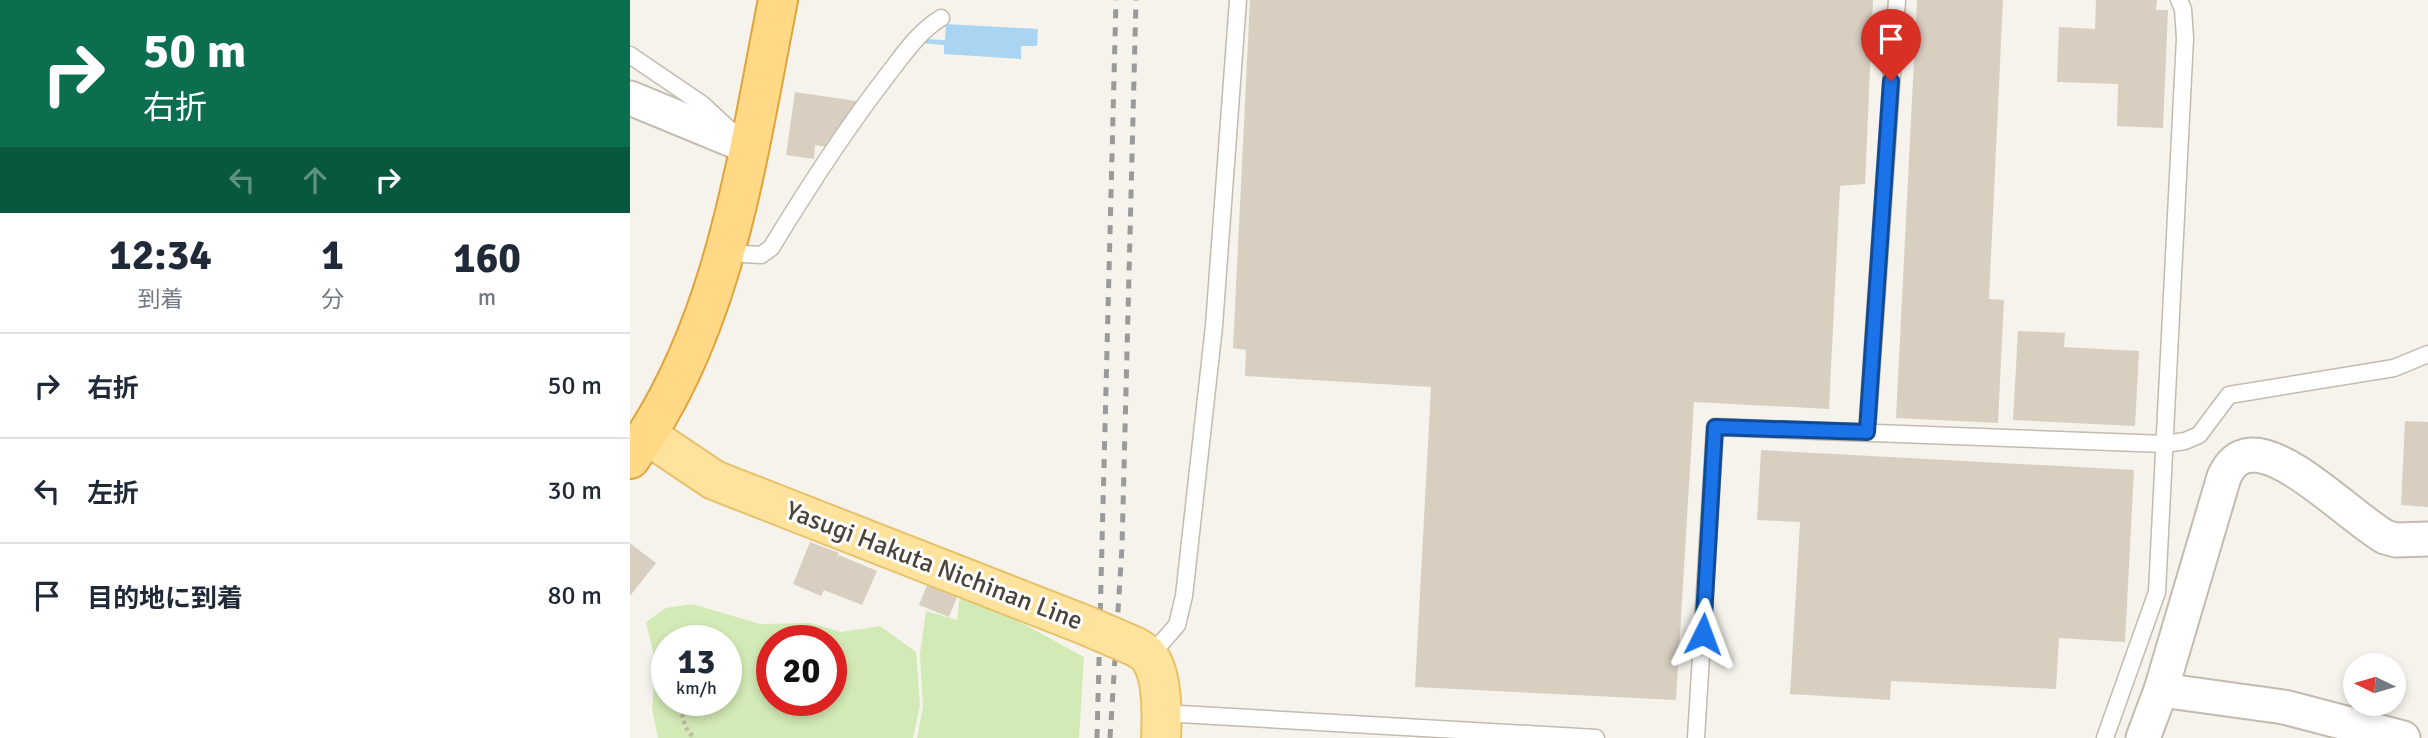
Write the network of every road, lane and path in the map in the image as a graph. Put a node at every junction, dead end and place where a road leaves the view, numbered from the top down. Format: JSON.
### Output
{"nodes":[{"id":1,"x":778,"y":0,"type":"edge"},
{"id":2,"x":1238,"y":0,"type":"edge"},
{"id":3,"x":1896,"y":0,"type":"edge"},
{"id":4,"x":2179,"y":0,"type":"edge"},
{"id":5,"x":941,"y":18,"type":"dead end"},
{"id":6,"x":630,"y":55,"type":"edge"},
{"id":7,"x":630,"y":98,"type":"edge"},
{"id":8,"x":749,"y":147,"type":"junction"},
{"id":9,"x":724,"y":253,"type":"junction"},
{"id":10,"x":2428,"y":354,"type":"edge"},
{"id":11,"x":1867,"y":432,"type":"junction"},
{"id":12,"x":2165,"y":444,"type":"junction"},
{"id":13,"x":638,"y":447,"type":"edge"},
{"id":14,"x":2428,"y":539,"type":"edge"},
{"id":15,"x":1143,"y":652,"type":"junction"},
{"id":16,"x":2161,"y":690,"type":"junction"},
{"id":17,"x":681,"y":716,"type":"edge"},
{"id":18,"x":1162,"y":726,"type":"edge"},
{"id":19,"x":695,"y":738,"type":"edge"},
{"id":20,"x":1596,"y":738,"type":"edge"},
{"id":21,"x":1696,"y":738,"type":"edge"},
{"id":22,"x":2105,"y":738,"type":"edge"},
{"id":23,"x":2143,"y":738,"type":"edge"},
{"id":24,"x":2403,"y":738,"type":"edge"}],
"edges":[{"from":1,"to":8,"type":"highway"},
{"from":2,"to":15,"type":"lane"},
{"from":3,"to":11,"type":"lane"},
{"from":4,"to":12,"type":"lane"},
{"from":5,"to":9,"type":"lane"},
{"from":6,"to":8,"type":"lane"},
{"from":7,"to":8,"type":"street"},
{"from":8,"to":9,"type":"highway"},
{"from":9,"to":13,"type":"highway"},
{"from":10,"to":12,"type":"lane"},
{"from":11,"to":12,"type":"lane"},
{"from":11,"to":21,"type":"lane"},
{"from":12,"to":22,"type":"lane"},
{"from":13,"to":15,"type":"main road","name":"Yasugi Hakuta Nichinan Line","bridge":true},
{"from":14,"to":16,"type":"street"},
{"from":15,"to":18,"type":"main road"},
{"from":16,"to":23,"type":"street"},
{"from":16,"to":24,"type":"street"},
{"from":17,"to":19,"type":"path"},
{"from":18,"to":20,"type":"lane"}]}
